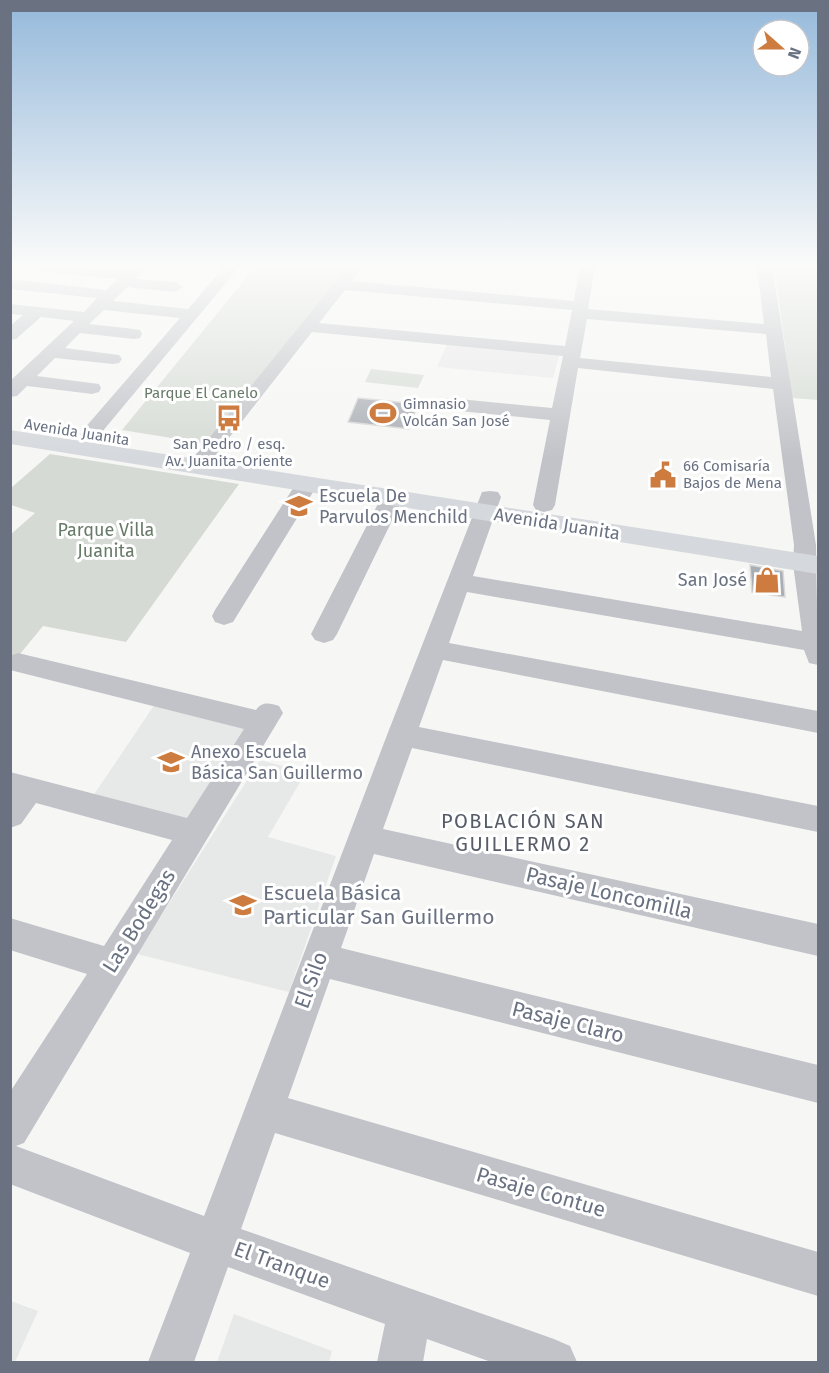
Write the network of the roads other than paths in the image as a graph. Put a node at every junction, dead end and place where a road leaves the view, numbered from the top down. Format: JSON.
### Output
{"nodes":[{"id":1,"x":74,"y":330,"type":"edge"},
{"id":2,"x":117,"y":330,"type":"edge"},
{"id":3,"x":178,"y":330,"type":"edge"},
{"id":4,"x":306,"y":330,"type":"edge"},
{"id":5,"x":335,"y":330,"type":"edge"},
{"id":6,"x":576,"y":330,"type":"edge"},
{"id":7,"x":774,"y":330,"type":"edge"},
{"id":8,"x":134,"y":334,"type":"dead end"},
{"id":9,"x":51,"y":352,"type":"junction"},
{"id":10,"x":571,"y":357,"type":"junction"},
{"id":11,"x":113,"y":359,"type":"dead end"},
{"id":12,"x":782,"y":384,"type":"junction"},
{"id":13,"x":16,"y":386,"type":"edge"},
{"id":14,"x":92,"y":388,"type":"dead end"},
{"id":15,"x":449,"y":404,"type":"dead end"},
{"id":16,"x":561,"y":415,"type":"junction"},
{"id":17,"x":10,"y":421,"type":"edge"},
{"id":18,"x":90,"y":434,"type":"junction"},
{"id":19,"x":10,"y":436,"type":"edge"},
{"id":20,"x":202,"y":460,"type":"junction"},
{"id":21,"x":307,"y":484,"type":"junction"},
{"id":22,"x":392,"y":498,"type":"junction"},
{"id":23,"x":487,"y":504,"type":"junction"},
{"id":24,"x":544,"y":505,"type":"junction"},
{"id":25,"x":812,"y":555,"type":"edge"},
{"id":26,"x":458,"y":582,"type":"junction"},
{"id":27,"x":224,"y":616,"type":"dead end"},
{"id":28,"x":324,"y":634,"type":"dead end"},
{"id":29,"x":433,"y":649,"type":"junction"},
{"id":30,"x":818,"y":649,"type":"edge"},
{"id":31,"x":18,"y":663,"type":"dead end"},
{"id":32,"x":819,"y":722,"type":"edge"},
{"id":33,"x":401,"y":735,"type":"junction"},
{"id":34,"x":20,"y":786,"type":"edge"},
{"id":35,"x":10,"y":814,"type":"edge"},
{"id":36,"x":819,"y":819,"type":"edge"},
{"id":37,"x":194,"y":833,"type":"junction"},
{"id":38,"x":363,"y":838,"type":"junction"},
{"id":39,"x":10,"y":934,"type":"edge"},
{"id":40,"x":819,"y":940,"type":"edge"},
{"id":41,"x":318,"y":959,"type":"junction"},
{"id":42,"x":111,"y":965,"type":"junction"},
{"id":43,"x":819,"y":1084,"type":"edge"},
{"id":44,"x":262,"y":1110,"type":"junction"},
{"id":45,"x":10,"y":1129,"type":"edge"},
{"id":46,"x":10,"y":1164,"type":"edge"},
{"id":47,"x":214,"y":1241,"type":"junction"},
{"id":48,"x":819,"y":1274,"type":"edge"},
{"id":49,"x":410,"y":1311,"type":"junction"},
{"id":50,"x":171,"y":1362,"type":"edge"},
{"id":51,"x":400,"y":1362,"type":"edge"},
{"id":52,"x":554,"y":1362,"type":"edge"}],
"edges":[{"from":1,"to":9,"type":"street"},
{"from":2,"to":8,"type":"street"},
{"from":3,"to":18,"type":"street"},
{"from":4,"to":20,"type":"street"},
{"from":5,"to":10,"type":"street"},
{"from":6,"to":10,"type":"street"},
{"from":7,"to":12,"type":"street"},
{"from":9,"to":11,"type":"street"},
{"from":9,"to":13,"type":"street"},
{"from":10,"to":12,"type":"street"},
{"from":10,"to":16,"type":"street"},
{"from":12,"to":25,"type":"street"},
{"from":13,"to":14,"type":"street"},
{"from":15,"to":16,"type":"street"},
{"from":16,"to":24,"type":"street"},
{"from":17,"to":18,"type":"main road","name":"Avenida Juanita"},
{"from":18,"to":20,"type":"main road","name":"Avenida Juanita"},
{"from":19,"to":20,"type":"main road","name":"Avenida Juanita"},
{"from":20,"to":21,"type":"main road","name":"Avenida Juanita"},
{"from":20,"to":23,"type":"main road","name":"Avenida Juanita"},
{"from":21,"to":22,"type":"main road","name":"Avenida Juanita"},
{"from":21,"to":27,"type":"street"},
{"from":22,"to":23,"type":"main road","name":"Avenida Juanita"},
{"from":22,"to":28,"type":"street"},
{"from":23,"to":24,"type":"main road","name":"Avenida Juanita"},
{"from":23,"to":25,"type":"main road","name":"Avenida Juanita"},
{"from":23,"to":26,"type":"street","name":"El Silo"},
{"from":24,"to":25,"type":"main road","name":"Avenida Juanita"},
{"from":25,"to":30,"type":"street"},
{"from":26,"to":29,"type":"street","name":"El Silo"},
{"from":26,"to":30,"type":"street"},
{"from":29,"to":32,"type":"street"},
{"from":29,"to":33,"type":"street","name":"El Silo"},
{"from":31,"to":37,"type":"street","name":"Las Bodegas"},
{"from":33,"to":36,"type":"street"},
{"from":33,"to":38,"type":"street","name":"El Silo"},
{"from":34,"to":35,"type":"street"},
{"from":34,"to":37,"type":"street"},
{"from":37,"to":42,"type":"street","name":"Las Bodegas"},
{"from":38,"to":40,"type":"street","name":"Pasaje Loncomilla"},
{"from":38,"to":41,"type":"street","name":"El Silo"},
{"from":39,"to":42,"type":"street"},
{"from":41,"to":43,"type":"street","name":"Pasaje Claro"},
{"from":41,"to":44,"type":"street","name":"El Silo"},
{"from":42,"to":45,"type":"street","name":"Las Bodegas"},
{"from":44,"to":47,"type":"street","name":"El Silo"},
{"from":44,"to":48,"type":"street","name":"Pasaje Contue"},
{"from":46,"to":47,"type":"street","name":"El Tranque"},
{"from":47,"to":49,"type":"street","name":"El Tranque"},
{"from":47,"to":50,"type":"street","name":"El Silo"},
{"from":49,"to":51,"type":"street"},
{"from":49,"to":52,"type":"street","name":"El Tranque"}]}
